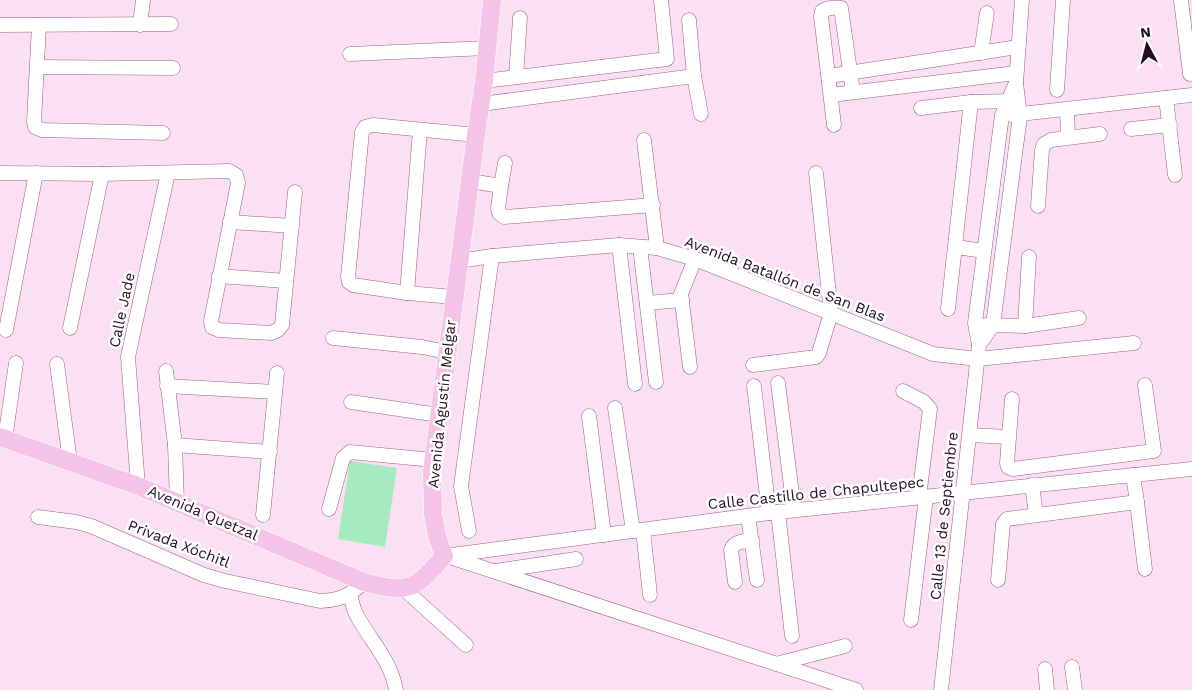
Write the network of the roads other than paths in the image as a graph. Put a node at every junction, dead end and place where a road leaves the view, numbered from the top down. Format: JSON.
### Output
{"nodes":[{"id":1,"x":143,"y":0,"type":"edge"},
{"id":2,"x":492,"y":0,"type":"edge"},
{"id":3,"x":661,"y":0,"type":"edge"},
{"id":4,"x":1022,"y":0,"type":"edge"},
{"id":5,"x":1063,"y":0,"type":"edge"},
{"id":6,"x":1181,"y":0,"type":"edge"},
{"id":7,"x":987,"y":13,"type":"dead end"},
{"id":8,"x":520,"y":18,"type":"dead end"},
{"id":9,"x":689,"y":20,"type":"dead end"},
{"id":10,"x":171,"y":24,"type":"dead end"},
{"id":11,"x":0,"y":25,"type":"edge"},
{"id":12,"x":39,"y":25,"type":"junction"},
{"id":13,"x":140,"y":25,"type":"junction"},
{"id":14,"x":488,"y":48,"type":"junction"},
{"id":15,"x":1018,"y":48,"type":"junction"},
{"id":16,"x":981,"y":53,"type":"junction"},
{"id":17,"x":350,"y":54,"type":"dead end"},
{"id":18,"x":667,"y":59,"type":"junction"},
{"id":19,"x":37,"y":67,"type":"junction"},
{"id":20,"x":173,"y":68,"type":"dead end"},
{"id":21,"x":850,"y":73,"type":"junction"},
{"id":22,"x":1190,"y":74,"type":"dead end"},
{"id":23,"x":694,"y":76,"type":"junction"},
{"id":24,"x":829,"y":76,"type":"junction"},
{"id":25,"x":516,"y":77,"type":"junction"},
{"id":26,"x":1016,"y":78,"type":"junction"},
{"id":27,"x":670,"y":79,"type":"junction"},
{"id":28,"x":484,"y":81,"type":"junction"},
{"id":29,"x":1057,"y":90,"type":"dead end"},
{"id":30,"x":853,"y":92,"type":"junction"},
{"id":31,"x":831,"y":95,"type":"junction"},
{"id":32,"x":1192,"y":95,"type":"edge"},
{"id":33,"x":1166,"y":98,"type":"junction"},
{"id":34,"x":1013,"y":101,"type":"junction"},
{"id":35,"x":972,"y":102,"type":"junction"},
{"id":36,"x":481,"y":104,"type":"junction"},
{"id":37,"x":921,"y":108,"type":"dead end"},
{"id":38,"x":1067,"y":110,"type":"junction"},
{"id":39,"x":701,"y":114,"type":"dead end"},
{"id":40,"x":1002,"y":115,"type":"junction"},
{"id":41,"x":1020,"y":116,"type":"junction"},
{"id":42,"x":834,"y":125,"type":"dead end"},
{"id":43,"x":1170,"y":125,"type":"junction"},
{"id":44,"x":1130,"y":129,"type":"dead end"},
{"id":45,"x":420,"y":130,"type":"junction"},
{"id":46,"x":163,"y":133,"type":"dead end"},
{"id":47,"x":1100,"y":134,"type":"dead end"},
{"id":48,"x":476,"y":135,"type":"junction"},
{"id":49,"x":1068,"y":137,"type":"junction"},
{"id":50,"x":644,"y":140,"type":"dead end"},
{"id":51,"x":505,"y":163,"type":"dead end"},
{"id":52,"x":0,"y":173,"type":"edge"},
{"id":53,"x":168,"y":173,"type":"junction"},
{"id":54,"x":816,"y":173,"type":"dead end"},
{"id":55,"x":36,"y":174,"type":"junction"},
{"id":56,"x":102,"y":174,"type":"junction"},
{"id":57,"x":1175,"y":175,"type":"dead end"},
{"id":58,"x":470,"y":181,"type":"junction"},
{"id":59,"x":501,"y":186,"type":"junction"},
{"id":60,"x":295,"y":192,"type":"dead end"},
{"id":61,"x":653,"y":204,"type":"junction"},
{"id":62,"x":1038,"y":206,"type":"dead end"},
{"id":63,"x":230,"y":222,"type":"junction"},
{"id":64,"x":292,"y":226,"type":"junction"},
{"id":65,"x":619,"y":245,"type":"junction"},
{"id":66,"x":640,"y":247,"type":"junction"},
{"id":67,"x":657,"y":248,"type":"junction"},
{"id":68,"x":956,"y":248,"type":"junction"},
{"id":69,"x":984,"y":251,"type":"junction"},
{"id":70,"x":492,"y":256,"type":"junction"},
{"id":71,"x":1029,"y":257,"type":"dead end"},
{"id":72,"x":695,"y":259,"type":"junction"},
{"id":73,"x":459,"y":261,"type":"junction"},
{"id":74,"x":220,"y":276,"type":"junction"},
{"id":75,"x":286,"y":281,"type":"junction"},
{"id":76,"x":408,"y":293,"type":"junction"},
{"id":77,"x":454,"y":297,"type":"junction"},
{"id":78,"x":682,"y":300,"type":"junction"},
{"id":79,"x":647,"y":303,"type":"junction"},
{"id":80,"x":948,"y":309,"type":"dead end"},
{"id":81,"x":831,"y":314,"type":"junction"},
{"id":82,"x":1079,"y":318,"type":"dead end"},
{"id":83,"x":975,"y":324,"type":"junction"},
{"id":84,"x":993,"y":325,"type":"junction"},
{"id":85,"x":1025,"y":326,"type":"junction"},
{"id":86,"x":70,"y":328,"type":"dead end"},
{"id":87,"x":6,"y":330,"type":"dead end"},
{"id":88,"x":333,"y":338,"type":"dead end"},
{"id":89,"x":1134,"y":343,"type":"dead end"},
{"id":90,"x":447,"y":352,"type":"junction"},
{"id":91,"x":979,"y":352,"type":"junction"},
{"id":92,"x":16,"y":363,"type":"dead end"},
{"id":93,"x":57,"y":364,"type":"dead end"},
{"id":94,"x":753,"y":365,"type":"dead end"},
{"id":95,"x":690,"y":367,"type":"dead end"},
{"id":96,"x":166,"y":371,"type":"dead end"},
{"id":97,"x":277,"y":373,"type":"dead end"},
{"id":98,"x":656,"y":382,"type":"dead end"},
{"id":99,"x":778,"y":383,"type":"dead end"},
{"id":100,"x":635,"y":384,"type":"dead end"},
{"id":101,"x":1145,"y":385,"type":"dead end"},
{"id":102,"x":168,"y":386,"type":"junction"},
{"id":103,"x":754,"y":386,"type":"dead end"},
{"id":104,"x":903,"y":391,"type":"dead end"},
{"id":105,"x":275,"y":392,"type":"junction"},
{"id":106,"x":1012,"y":399,"type":"dead end"},
{"id":107,"x":351,"y":402,"type":"dead end"},
{"id":108,"x":615,"y":408,"type":"dead end"},
{"id":109,"x":439,"y":415,"type":"junction"},
{"id":110,"x":589,"y":416,"type":"dead end"},
{"id":111,"x":970,"y":435,"type":"junction"},
{"id":112,"x":2,"y":438,"type":"edge"},
{"id":113,"x":1008,"y":438,"type":"junction"},
{"id":114,"x":175,"y":445,"type":"junction"},
{"id":115,"x":1154,"y":451,"type":"junction"},
{"id":116,"x":270,"y":452,"type":"junction"},
{"id":117,"x":433,"y":460,"type":"junction"},
{"id":118,"x":70,"y":462,"type":"junction"},
{"id":119,"x":1192,"y":469,"type":"edge"},
{"id":120,"x":1157,"y":472,"type":"junction"},
{"id":121,"x":1133,"y":475,"type":"junction"},
{"id":122,"x":138,"y":486,"type":"junction"},
{"id":123,"x":1032,"y":486,"type":"junction"},
{"id":124,"x":963,"y":493,"type":"junction"},
{"id":125,"x":923,"y":497,"type":"junction"},
{"id":126,"x":177,"y":502,"type":"junction"},
{"id":127,"x":1137,"y":502,"type":"junction"},
{"id":128,"x":330,"y":509,"type":"dead end"},
{"id":129,"x":794,"y":510,"type":"junction"},
{"id":130,"x":773,"y":512,"type":"junction"},
{"id":131,"x":263,"y":514,"type":"dead end"},
{"id":132,"x":1036,"y":514,"type":"junction"},
{"id":133,"x":748,"y":516,"type":"junction"},
{"id":134,"x":38,"y":517,"type":"dead end"},
{"id":135,"x":638,"y":530,"type":"junction"},
{"id":136,"x":469,"y":531,"type":"dead end"},
{"id":137,"x":604,"y":535,"type":"junction"},
{"id":138,"x":752,"y":540,"type":"junction"},
{"id":139,"x":444,"y":556,"type":"junction"},
{"id":140,"x":576,"y":559,"type":"dead end"},
{"id":141,"x":1145,"y":569,"type":"dead end"},
{"id":142,"x":494,"y":572,"type":"junction"},
{"id":143,"x":757,"y":580,"type":"dead end"},
{"id":144,"x":998,"y":580,"type":"dead end"},
{"id":145,"x":364,"y":582,"type":"junction"},
{"id":146,"x":734,"y":582,"type":"dead end"},
{"id":147,"x":404,"y":589,"type":"junction"},
{"id":148,"x":350,"y":595,"type":"junction"},
{"id":149,"x":650,"y":595,"type":"dead end"},
{"id":150,"x":911,"y":620,"type":"dead end"},
{"id":151,"x":792,"y":636,"type":"dead end"},
{"id":152,"x":466,"y":644,"type":"dead end"},
{"id":153,"x":845,"y":646,"type":"dead end"},
{"id":154,"x":776,"y":664,"type":"junction"},
{"id":155,"x":1072,"y":668,"type":"dead end"},
{"id":156,"x":1045,"y":669,"type":"dead end"},
{"id":157,"x":396,"y":690,"type":"edge"},
{"id":158,"x":856,"y":690,"type":"edge"},
{"id":159,"x":941,"y":690,"type":"edge"},
{"id":160,"x":1047,"y":690,"type":"edge"},
{"id":161,"x":1074,"y":690,"type":"edge"}],
"edges":[{"from":1,"to":13,"type":"street"},
{"from":2,"to":14,"type":"main road","name":"Avenida Agustín Melgar"},
{"from":3,"to":18,"type":"street"},
{"from":4,"to":15,"type":"street","name":"Calle 13 de Septiembre"},
{"from":5,"to":29,"type":"street"},
{"from":6,"to":22,"type":"street"},
{"from":7,"to":16,"type":"street"},
{"from":8,"to":25,"type":"street"},
{"from":9,"to":23,"type":"street"},
{"from":10,"to":13,"type":"street"},
{"from":11,"to":12,"type":"street"},
{"from":12,"to":13,"type":"street"},
{"from":12,"to":19,"type":"street"},
{"from":14,"to":17,"type":"street"},
{"from":14,"to":28,"type":"main road","name":"Avenida Agustín Melgar"},
{"from":15,"to":16,"type":"street"},
{"from":15,"to":26,"type":"street","name":"Calle 13 de Septiembre"},
{"from":16,"to":21,"type":"street"},
{"from":18,"to":25,"type":"street"},
{"from":18,"to":27,"type":"street"},
{"from":19,"to":20,"type":"street"},
{"from":19,"to":46,"type":"street"},
{"from":21,"to":24,"type":"street"},
{"from":21,"to":24,"type":"street"},
{"from":21,"to":30,"type":"street"},
{"from":23,"to":27,"type":"street"},
{"from":23,"to":39,"type":"street"},
{"from":24,"to":31,"type":"street"},
{"from":25,"to":28,"type":"street"},
{"from":26,"to":30,"type":"street"},
{"from":26,"to":34,"type":"street","name":"Calle 13 de Septiembre"},
{"from":27,"to":36,"type":"street"},
{"from":28,"to":36,"type":"main road","name":"Avenida Agustín Melgar"},
{"from":30,"to":31,"type":"street"},
{"from":31,"to":42,"type":"street"},
{"from":32,"to":33,"type":"street"},
{"from":33,"to":38,"type":"street"},
{"from":33,"to":43,"type":"street"},
{"from":34,"to":35,"type":"street"},
{"from":34,"to":40,"type":"street","name":"Calle 13 de Septiembre"},
{"from":34,"to":41,"type":"street","name":"Calle 13 de Septiembre"},
{"from":35,"to":37,"type":"street"},
{"from":35,"to":68,"type":"street"},
{"from":36,"to":48,"type":"main road","name":"Avenida Agustín Melgar"},
{"from":38,"to":41,"type":"street"},
{"from":38,"to":49,"type":"street"},
{"from":40,"to":41,"type":"street"},
{"from":40,"to":69,"type":"street","name":"Calle 13 de Septiembre"},
{"from":41,"to":84,"type":"street","name":"Calle 13 de Septiembre"},
{"from":43,"to":44,"type":"street"},
{"from":43,"to":57,"type":"street"},
{"from":45,"to":48,"type":"street"},
{"from":45,"to":76,"type":"street"},
{"from":45,"to":76,"type":"street"},
{"from":47,"to":49,"type":"street"},
{"from":48,"to":58,"type":"main road","name":"Avenida Agustín Melgar"},
{"from":49,"to":62,"type":"street"},
{"from":50,"to":61,"type":"street"},
{"from":51,"to":59,"type":"street"},
{"from":52,"to":55,"type":"street"},
{"from":53,"to":56,"type":"street"},
{"from":53,"to":63,"type":"street"},
{"from":53,"to":122,"type":"street","name":"Calle Jade"},
{"from":54,"to":81,"type":"street"},
{"from":55,"to":56,"type":"street"},
{"from":55,"to":87,"type":"street"},
{"from":56,"to":86,"type":"street"},
{"from":58,"to":59,"type":"street"},
{"from":58,"to":73,"type":"main road","name":"Avenida Agustín Melgar"},
{"from":59,"to":61,"type":"street"},
{"from":60,"to":64,"type":"street"},
{"from":61,"to":67,"type":"street"},
{"from":63,"to":64,"type":"street"},
{"from":63,"to":74,"type":"street"},
{"from":64,"to":75,"type":"street"},
{"from":65,"to":66,"type":"street","name":"Avenida Batallón de San Blas"},
{"from":65,"to":70,"type":"street","name":"Avenida Batallón de San Blas"},
{"from":65,"to":100,"type":"street"},
{"from":66,"to":67,"type":"street","name":"Avenida Batallón de San Blas"},
{"from":66,"to":79,"type":"street"},
{"from":67,"to":72,"type":"street","name":"Avenida Batallón de San Blas"},
{"from":68,"to":69,"type":"street"},
{"from":68,"to":80,"type":"street"},
{"from":69,"to":83,"type":"street","name":"Calle 13 de Septiembre"},
{"from":70,"to":73,"type":"street","name":"Avenida Batallón de San Blas"},
{"from":70,"to":136,"type":"street"},
{"from":71,"to":85,"type":"street"},
{"from":72,"to":78,"type":"street"},
{"from":72,"to":81,"type":"street","name":"Avenida Batallón de San Blas"},
{"from":73,"to":77,"type":"main road","name":"Avenida Agustín Melgar"},
{"from":74,"to":75,"type":"street"},
{"from":74,"to":75,"type":"street"},
{"from":76,"to":77,"type":"street"},
{"from":77,"to":90,"type":"main road","name":"Avenida Agustín Melgar"},
{"from":78,"to":79,"type":"street"},
{"from":78,"to":95,"type":"street"},
{"from":79,"to":98,"type":"street"},
{"from":81,"to":91,"type":"street","name":"Avenida Batallón de San Blas"},
{"from":81,"to":94,"type":"street"},
{"from":82,"to":85,"type":"street"},
{"from":83,"to":84,"type":"street"},
{"from":83,"to":91,"type":"street","name":"Calle 13 de Septiembre"},
{"from":84,"to":85,"type":"street"},
{"from":84,"to":91,"type":"street","name":"Calle 13 de Septiembre"},
{"from":88,"to":90,"type":"street"},
{"from":89,"to":91,"type":"street","name":"Avenida Batallón de San Blas"},
{"from":90,"to":109,"type":"main road","name":"Avenida Agustín Melgar"},
{"from":91,"to":111,"type":"street","name":"Calle 13 de Septiembre"},
{"from":92,"to":112,"type":"street"},
{"from":93,"to":118,"type":"street"},
{"from":96,"to":102,"type":"street"},
{"from":97,"to":105,"type":"street"},
{"from":99,"to":129,"type":"street"},
{"from":101,"to":115,"type":"street"},
{"from":102,"to":105,"type":"street"},
{"from":102,"to":114,"type":"street"},
{"from":103,"to":130,"type":"street"},
{"from":104,"to":125,"type":"street"},
{"from":105,"to":116,"type":"street"},
{"from":106,"to":113,"type":"street"},
{"from":107,"to":109,"type":"street"},
{"from":108,"to":135,"type":"street"},
{"from":109,"to":117,"type":"main road","name":"Avenida Agustín Melgar"},
{"from":110,"to":137,"type":"street"},
{"from":111,"to":113,"type":"street"},
{"from":111,"to":124,"type":"street","name":"Calle 13 de Septiembre"},
{"from":112,"to":118,"type":"main road","name":"Avenida Quetzal"},
{"from":113,"to":115,"type":"street"},
{"from":114,"to":116,"type":"street"},
{"from":114,"to":126,"type":"street"},
{"from":115,"to":120,"type":"street"},
{"from":116,"to":131,"type":"street"},
{"from":117,"to":128,"type":"street"},
{"from":117,"to":139,"type":"main road","name":"Avenida Agustín Melgar"},
{"from":118,"to":122,"type":"main road","name":"Avenida Quetzal"},
{"from":119,"to":120,"type":"street","name":"Calle Castillo de Chapultepec"},
{"from":120,"to":121,"type":"street","name":"Calle Castillo de Chapultepec"},
{"from":121,"to":123,"type":"street","name":"Calle Castillo de Chapultepec"},
{"from":121,"to":127,"type":"street"},
{"from":122,"to":126,"type":"main road","name":"Avenida Quetzal"},
{"from":123,"to":124,"type":"street","name":"Calle Castillo de Chapultepec"},
{"from":123,"to":132,"type":"street"},
{"from":124,"to":125,"type":"street","name":"Calle Castillo de Chapultepec"},
{"from":124,"to":159,"type":"street","name":"Calle 13 de Septiembre"},
{"from":125,"to":129,"type":"street","name":"Calle Castillo de Chapultepec"},
{"from":125,"to":150,"type":"street"},
{"from":126,"to":145,"type":"main road","name":"Avenida Quetzal"},
{"from":127,"to":132,"type":"street"},
{"from":127,"to":141,"type":"street"},
{"from":129,"to":130,"type":"street","name":"Calle Castillo de Chapultepec"},
{"from":130,"to":133,"type":"street","name":"Calle Castillo de Chapultepec"},
{"from":130,"to":151,"type":"street"},
{"from":132,"to":144,"type":"street"},
{"from":133,"to":135,"type":"street","name":"Calle Castillo de Chapultepec"},
{"from":133,"to":138,"type":"street"},
{"from":134,"to":148,"type":"street","name":"Privada Xóchitl"},
{"from":135,"to":137,"type":"street","name":"Calle Castillo de Chapultepec"},
{"from":135,"to":149,"type":"street"},
{"from":137,"to":139,"type":"street","name":"Calle Castillo de Chapultepec"},
{"from":138,"to":143,"type":"street"},
{"from":138,"to":146,"type":"street"},
{"from":139,"to":142,"type":"street"},
{"from":139,"to":147,"type":"main road"},
{"from":140,"to":142,"type":"street"},
{"from":142,"to":154,"type":"street"},
{"from":145,"to":147,"type":"main road","name":"Avenida Quetzal"},
{"from":145,"to":148,"type":"street","name":"Privada Xóchitl"},
{"from":147,"to":152,"type":"street"},
{"from":148,"to":157,"type":"street"},
{"from":153,"to":154,"type":"street"},
{"from":154,"to":158,"type":"street"},
{"from":155,"to":161,"type":"street"},
{"from":156,"to":160,"type":"street"}]}
